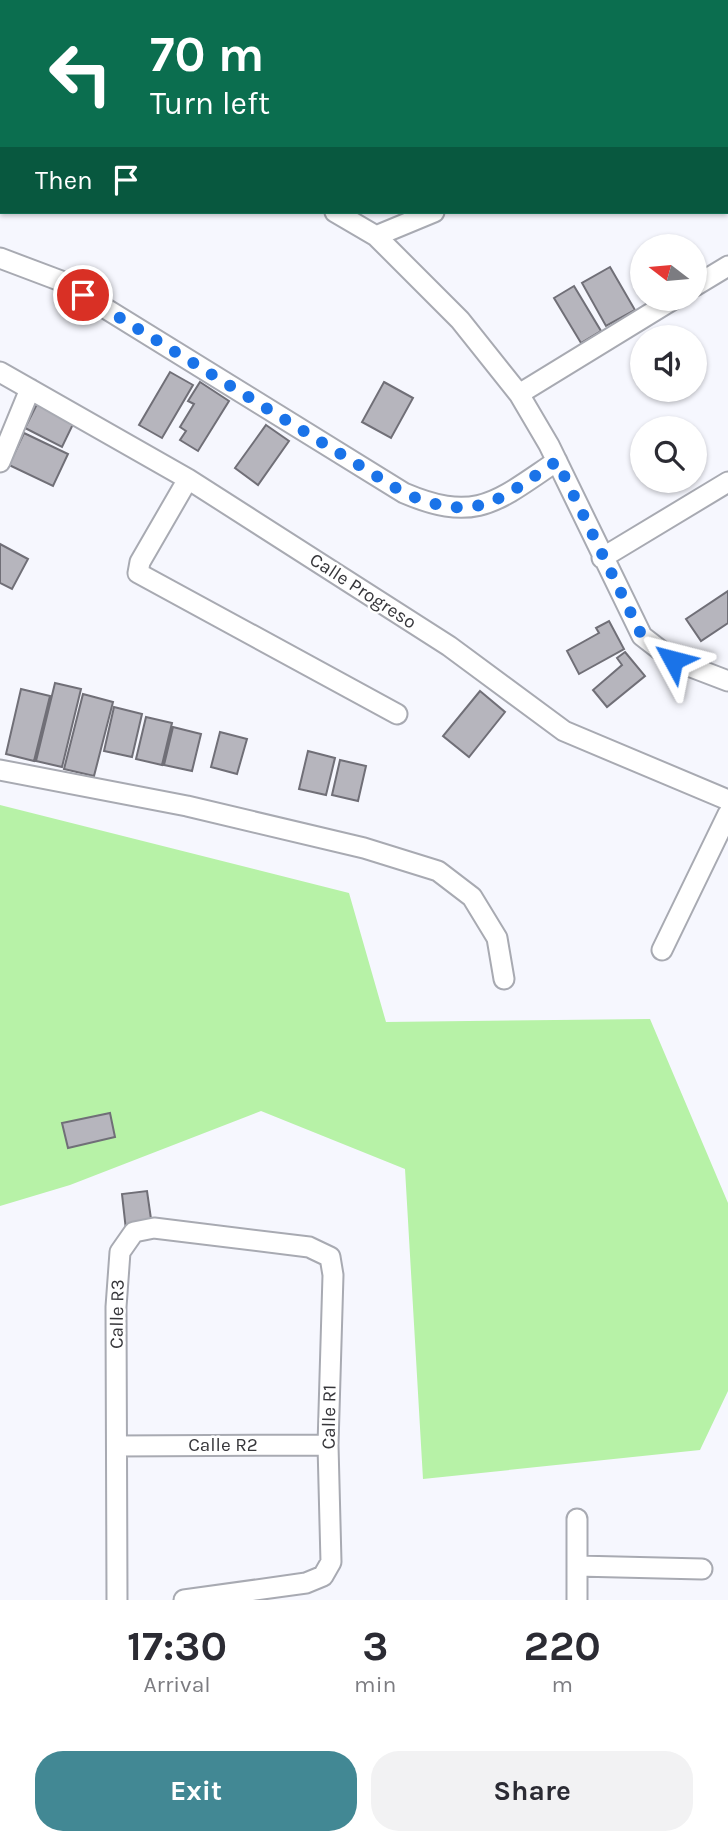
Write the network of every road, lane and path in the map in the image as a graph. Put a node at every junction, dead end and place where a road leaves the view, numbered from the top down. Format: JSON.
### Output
{"nodes":[{"id":1,"x":338,"y":214,"type":"edge"},
{"id":2,"x":429,"y":214,"type":"edge"},
{"id":3,"x":376,"y":236,"type":"junction"},
{"id":4,"x":0,"y":258,"type":"edge"},
{"id":5,"x":728,"y":266,"type":"edge"},
{"id":6,"x":707,"y":279,"type":"edge"},
{"id":7,"x":653,"y":312,"type":"edge"},
{"id":8,"x":0,"y":372,"type":"edge"},
{"id":9,"x":30,"y":389,"type":"junction"},
{"id":10,"x":519,"y":394,"type":"junction"},
{"id":11,"x":557,"y":461,"type":"junction"},
{"id":12,"x":0,"y":462,"type":"edge"},
{"id":13,"x":188,"y":479,"type":"junction"},
{"id":14,"x":728,"y":482,"type":"edge"},
{"id":15,"x":602,"y":558,"type":"junction"},
{"id":16,"x":728,"y":681,"type":"edge"},
{"id":17,"x":397,"y":714,"type":"dead end"},
{"id":18,"x":0,"y":770,"type":"edge"},
{"id":19,"x":728,"y":800,"type":"edge"},
{"id":20,"x":728,"y":814,"type":"edge"},
{"id":21,"x":662,"y":950,"type":"dead end"},
{"id":22,"x":504,"y":979,"type":"dead end"},
{"id":23,"x":330,"y":1257,"type":"joint"},
{"id":24,"x":328,"y":1445,"type":"junction"},
{"id":25,"x":117,"y":1446,"type":"junction"},
{"id":26,"x":577,"y":1519,"type":"dead end"},
{"id":27,"x":577,"y":1566,"type":"junction"},
{"id":28,"x":702,"y":1569,"type":"dead end"},
{"id":29,"x":117,"y":1600,"type":"edge"},
{"id":30,"x":184,"y":1600,"type":"edge"},
{"id":31,"x":577,"y":1600,"type":"edge"}],
"edges":[{"from":1,"to":3,"type":"street"},
{"from":2,"to":3,"type":"street"},
{"from":3,"to":10,"type":"street"},
{"from":4,"to":11,"type":"street"},
{"from":5,"to":6,"type":"street"},
{"from":7,"to":10,"type":"street"},
{"from":8,"to":9,"type":"street","name":"Calle Progreso"},
{"from":9,"to":12,"type":"street"},
{"from":9,"to":13,"type":"street","name":"Calle Progreso"},
{"from":10,"to":11,"type":"street"},
{"from":11,"to":15,"type":"street"},
{"from":13,"to":17,"type":"street"},
{"from":13,"to":19,"type":"street","name":"Calle Progreso"},
{"from":14,"to":15,"type":"street"},
{"from":15,"to":16,"type":"street"},
{"from":18,"to":22,"type":"street"},
{"from":20,"to":21,"type":"street"},
{"from":23,"to":24,"type":"street","name":"Calle R1"},
{"from":23,"to":25,"type":"street","name":"Calle R3"},
{"from":24,"to":25,"type":"street","name":"Calle R2"},
{"from":24,"to":30,"type":"street","name":"Calle R1"},
{"from":25,"to":29,"type":"street","name":"Calle R3"},
{"from":26,"to":27,"type":"street"},
{"from":27,"to":28,"type":"street"},
{"from":27,"to":31,"type":"street"}]}
